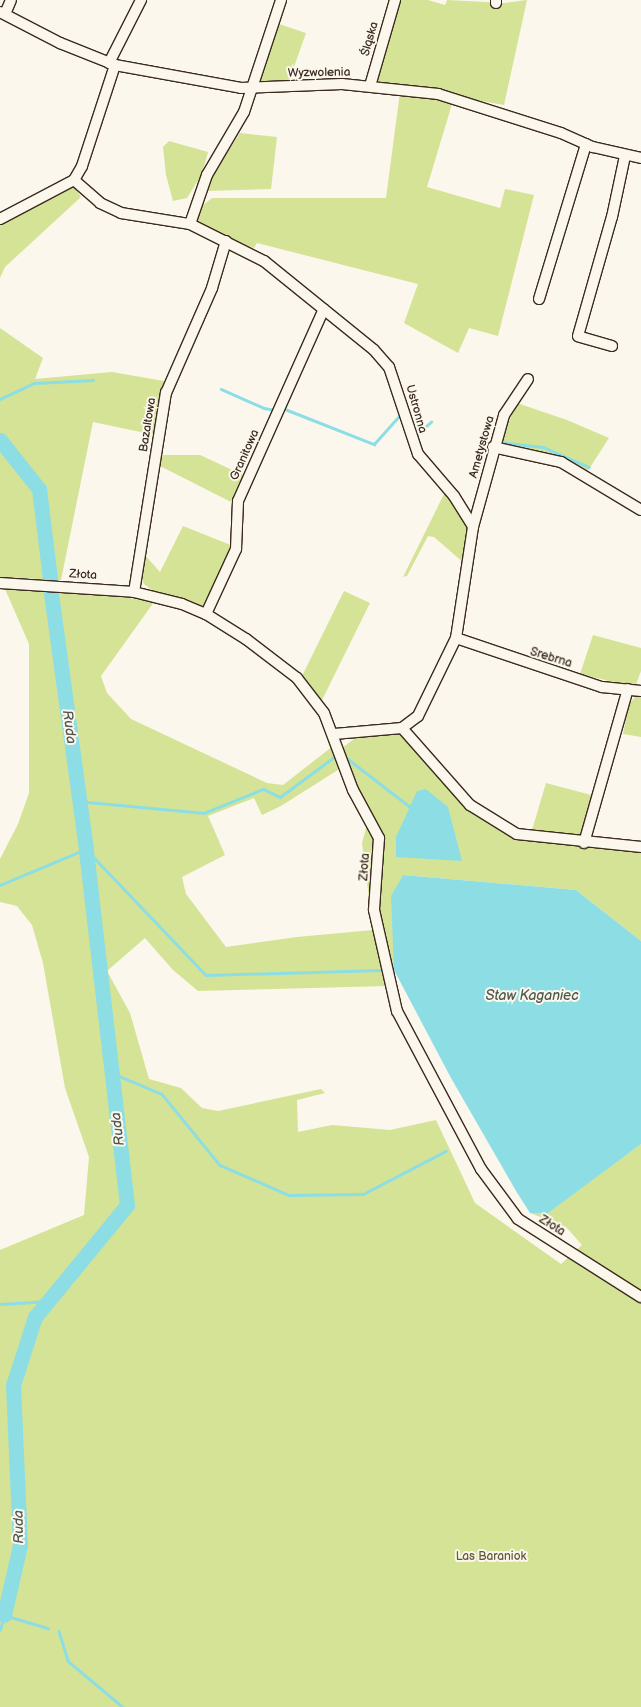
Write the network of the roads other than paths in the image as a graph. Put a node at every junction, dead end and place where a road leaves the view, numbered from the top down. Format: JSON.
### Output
{"nodes":[{"id":1,"x":11,"y":0,"type":"edge"},
{"id":2,"x":141,"y":0,"type":"edge"},
{"id":3,"x":281,"y":0,"type":"edge"},
{"id":4,"x":395,"y":0,"type":"edge"},
{"id":5,"x":2,"y":13,"type":"edge"},
{"id":6,"x":112,"y":64,"type":"junction"},
{"id":7,"x":370,"y":86,"type":"junction"},
{"id":8,"x":249,"y":88,"type":"junction"},
{"id":9,"x":586,"y":144,"type":"junction"},
{"id":10,"x":625,"y":156,"type":"junction"},
{"id":11,"x":641,"y":158,"type":"edge"},
{"id":12,"x":74,"y":180,"type":"junction"},
{"id":13,"x":0,"y":219,"type":"edge"},
{"id":14,"x":190,"y":224,"type":"junction"},
{"id":15,"x":226,"y":242,"type":"junction"},
{"id":16,"x":539,"y":299,"type":"dead end"},
{"id":17,"x":324,"y":310,"type":"junction"},
{"id":18,"x":612,"y":346,"type":"dead end"},
{"id":19,"x":528,"y":379,"type":"dead end"},
{"id":20,"x":493,"y":447,"type":"junction"},
{"id":21,"x":641,"y":510,"type":"edge"},
{"id":22,"x":473,"y":527,"type":"junction"},
{"id":23,"x":0,"y":582,"type":"edge"},
{"id":24,"x":134,"y":592,"type":"junction"},
{"id":25,"x":206,"y":614,"type":"junction"},
{"id":26,"x":456,"y":638,"type":"junction"},
{"id":27,"x":628,"y":689,"type":"junction"},
{"id":28,"x":641,"y":691,"type":"edge"},
{"id":29,"x":402,"y":728,"type":"junction"},
{"id":30,"x":334,"y":734,"type":"junction"},
{"id":31,"x":584,"y":843,"type":"junction"},
{"id":32,"x":641,"y":846,"type":"edge"},
{"id":33,"x":641,"y":1298,"type":"edge"}],
"edges":[{"from":1,"to":5,"type":"street"},
{"from":2,"to":6,"type":"street"},
{"from":3,"to":8,"type":"street"},
{"from":4,"to":7,"type":"street","name":"Śląska"},
{"from":5,"to":6,"type":"street","name":"Wyzwolenia"},
{"from":6,"to":8,"type":"street","name":"Wyzwolenia"},
{"from":6,"to":12,"type":"street"},
{"from":7,"to":8,"type":"street","name":"Wyzwolenia"},
{"from":7,"to":9,"type":"street","name":"Wyzwolenia"},
{"from":8,"to":14,"type":"street"},
{"from":9,"to":10,"type":"street","name":"Wyzwolenia"},
{"from":9,"to":16,"type":"street"},
{"from":10,"to":11,"type":"street","name":"Wyzwolenia"},
{"from":10,"to":18,"type":"street"},
{"from":12,"to":13,"type":"street"},
{"from":12,"to":14,"type":"street","name":"Ustronna"},
{"from":14,"to":15,"type":"street","name":"Ustronna"},
{"from":15,"to":17,"type":"street","name":"Ustronna"},
{"from":15,"to":24,"type":"street","name":"Bazaltowa"},
{"from":17,"to":22,"type":"street","name":"Ustronna"},
{"from":17,"to":25,"type":"street","name":"Granitowa"},
{"from":19,"to":20,"type":"street","name":"Ametystowa"},
{"from":20,"to":21,"type":"street"},
{"from":20,"to":22,"type":"street","name":"Ametystowa"},
{"from":22,"to":26,"type":"street"},
{"from":23,"to":24,"type":"street","name":"Złota"},
{"from":24,"to":25,"type":"street","name":"Złota"},
{"from":25,"to":30,"type":"street","name":"Złota"},
{"from":26,"to":27,"type":"street","name":"Srebrna"},
{"from":26,"to":29,"type":"street"},
{"from":27,"to":28,"type":"street","name":"Srebrna"},
{"from":27,"to":31,"type":"street"},
{"from":29,"to":30,"type":"street"},
{"from":29,"to":31,"type":"street"},
{"from":30,"to":33,"type":"street","name":"Złota"},
{"from":31,"to":32,"type":"street"}]}
